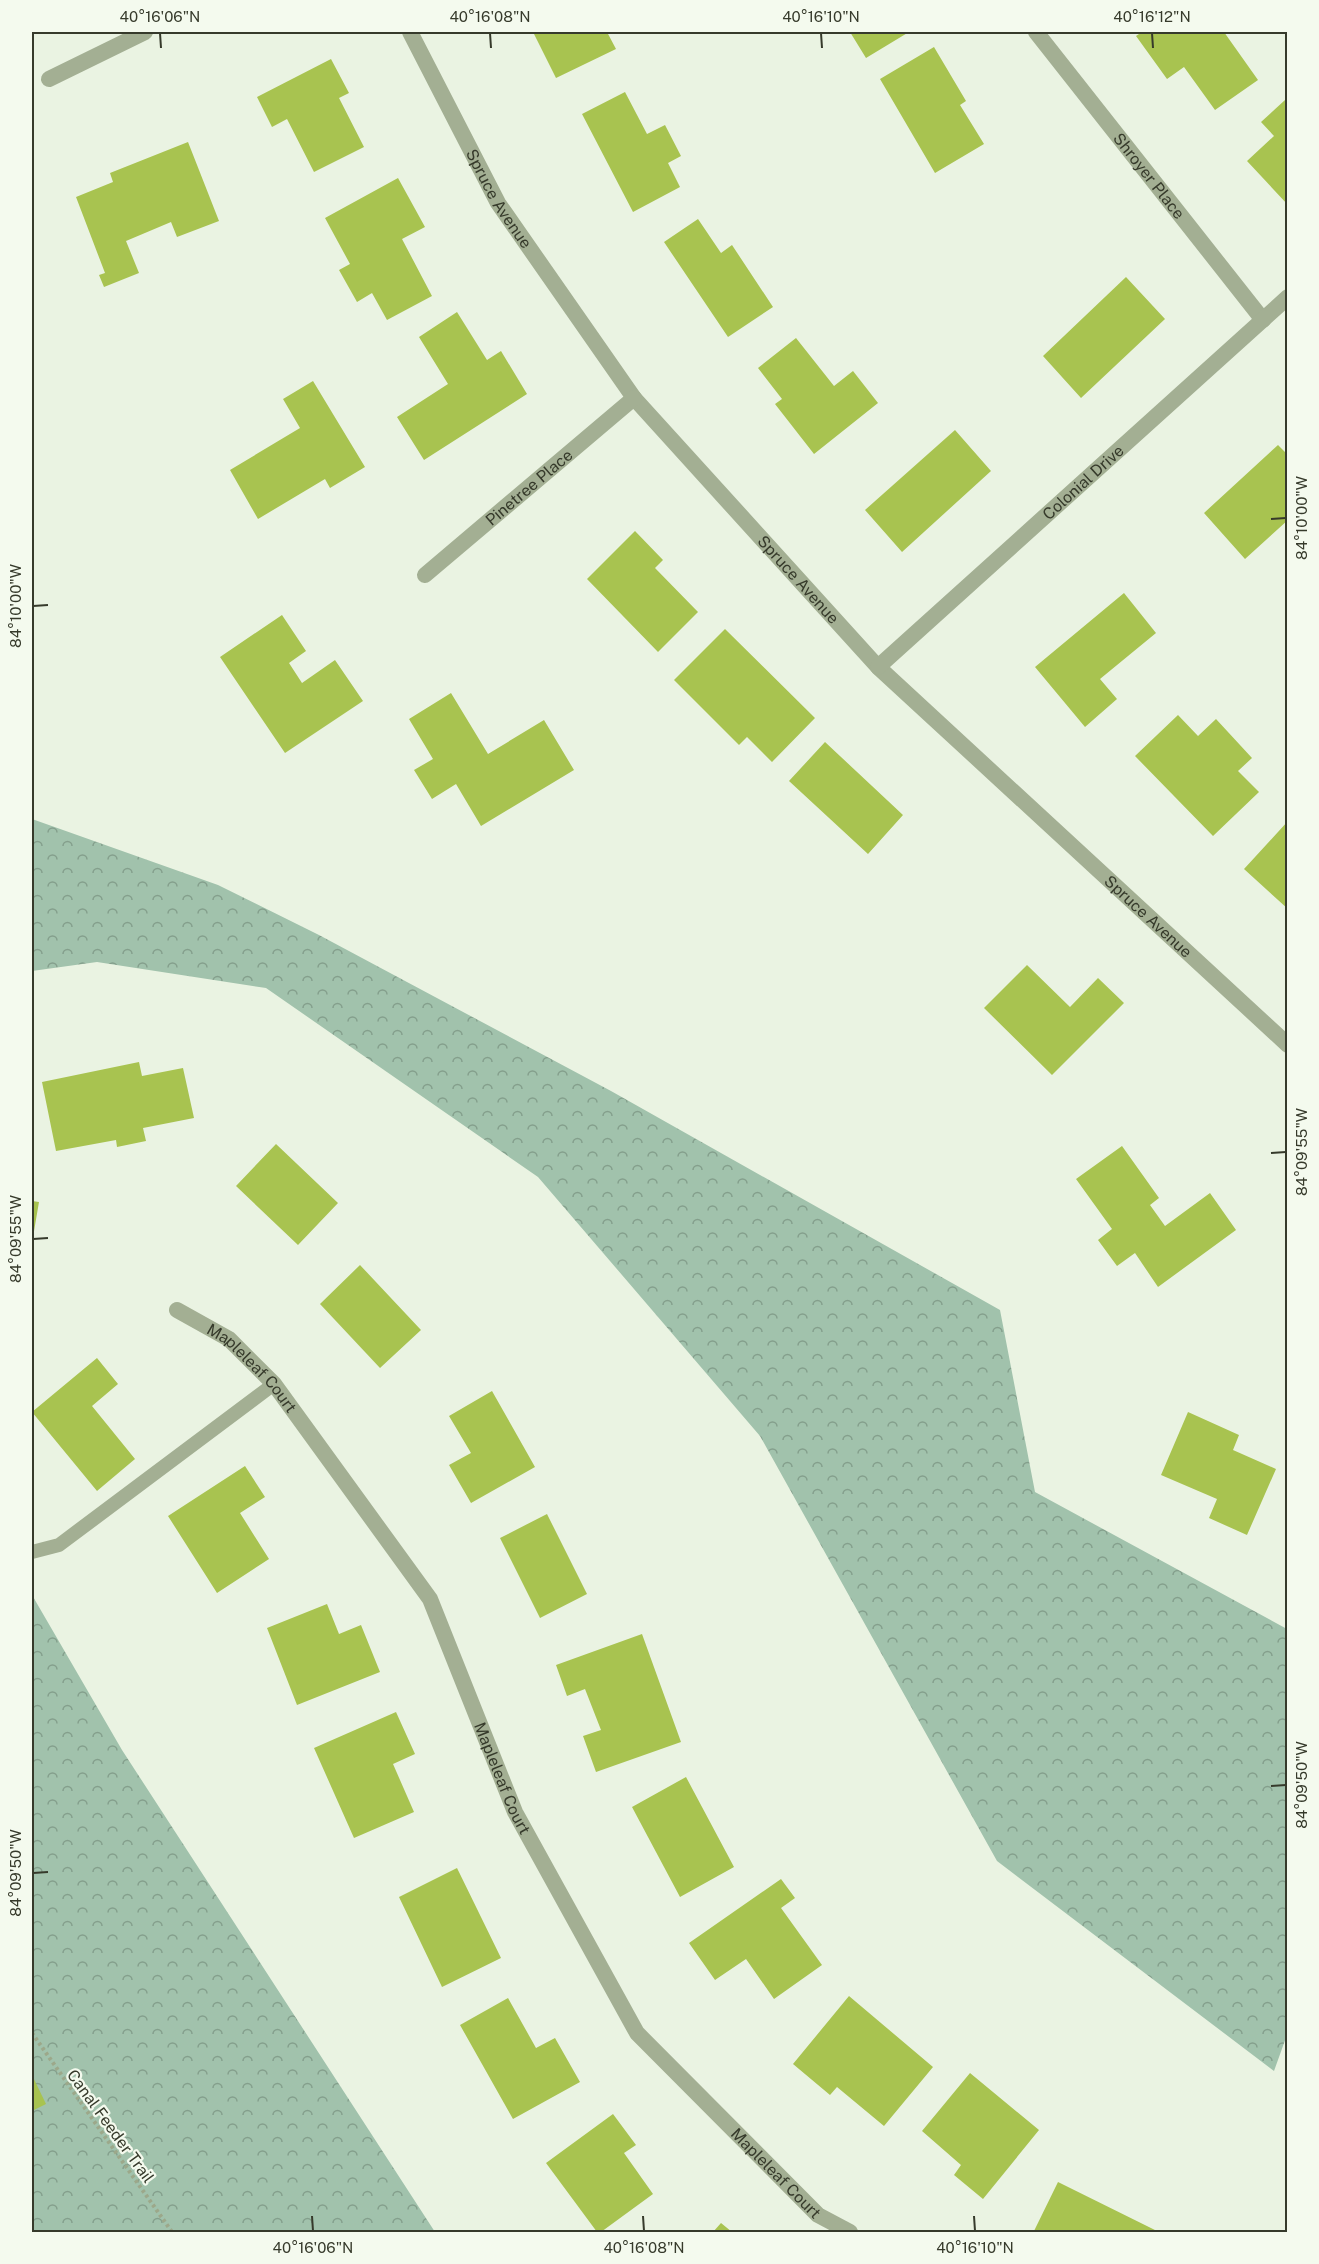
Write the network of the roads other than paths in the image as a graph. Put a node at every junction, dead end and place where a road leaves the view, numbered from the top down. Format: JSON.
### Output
{"nodes":[{"id":1,"x":145,"y":32,"type":"edge"},
{"id":2,"x":410,"y":32,"type":"edge"},
{"id":3,"x":1036,"y":32,"type":"edge"},
{"id":4,"x":49,"y":79,"type":"dead end"},
{"id":5,"x":1287,"y":297,"type":"edge"},
{"id":6,"x":1263,"y":320,"type":"junction"},
{"id":7,"x":634,"y":398,"type":"junction"},
{"id":8,"x":425,"y":575,"type":"dead end"},
{"id":9,"x":878,"y":667,"type":"junction"},
{"id":10,"x":1287,"y":1045,"type":"edge"},
{"id":11,"x":177,"y":1310,"type":"dead end"},
{"id":12,"x":274,"y":1384,"type":"junction"},
{"id":13,"x":32,"y":1552,"type":"edge"},
{"id":14,"x":850,"y":2232,"type":"edge"}],
"edges":[{"from":1,"to":4,"type":"street"},
{"from":2,"to":7,"type":"street","name":"Spruce Avenue"},
{"from":3,"to":6,"type":"street","name":"Shroyer Place"},
{"from":5,"to":6,"type":"street","name":"Colonial Drive"},
{"from":6,"to":9,"type":"street","name":"Colonial Drive"},
{"from":7,"to":8,"type":"street","name":"Pinetree Place"},
{"from":7,"to":9,"type":"street","name":"Spruce Avenue"},
{"from":9,"to":10,"type":"street","name":"Spruce Avenue"},
{"from":11,"to":12,"type":"street","name":"Mapleleaf Court"},
{"from":12,"to":13,"type":"lane"},
{"from":12,"to":14,"type":"street","name":"Mapleleaf Court"}]}
